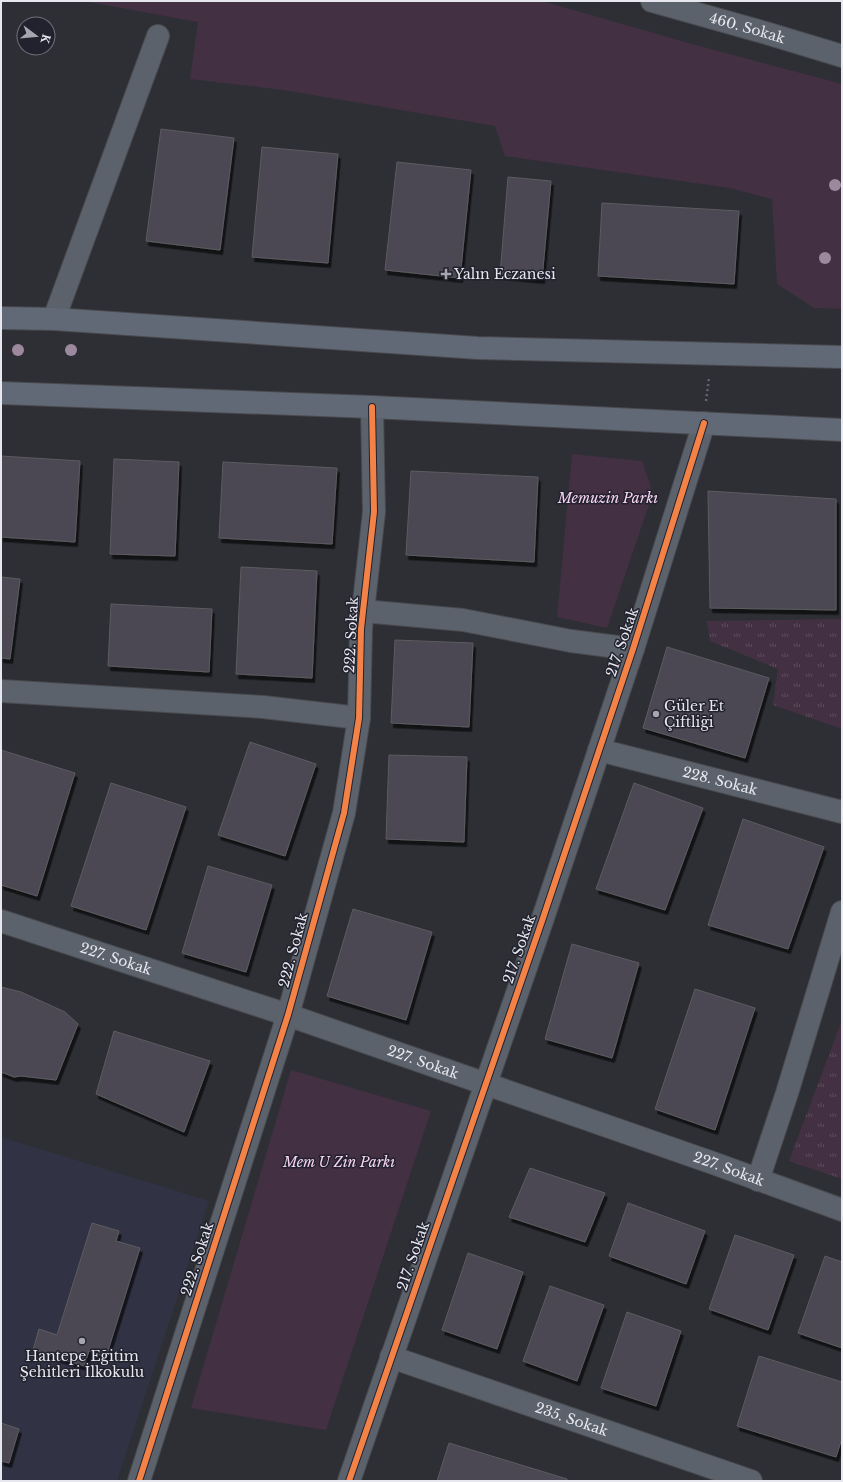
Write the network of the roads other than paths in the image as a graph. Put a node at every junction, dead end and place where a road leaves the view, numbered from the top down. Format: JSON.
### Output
{"nodes":[{"id":1,"x":652,"y":1,"type":"edge"},
{"id":2,"x":158,"y":36,"type":"dead end"},
{"id":3,"x":842,"y":56,"type":"edge"},
{"id":4,"x":1,"y":318,"type":"edge"},
{"id":5,"x":54,"y":319,"type":"junction"},
{"id":6,"x":842,"y":357,"type":"edge"},
{"id":7,"x":1,"y":393,"type":"edge"},
{"id":8,"x":372,"y":407,"type":"junction"},
{"id":9,"x":704,"y":423,"type":"junction"},
{"id":10,"x":842,"y":430,"type":"edge"},
{"id":11,"x":363,"y":611,"type":"junction"},
{"id":12,"x":633,"y":649,"type":"junction"},
{"id":13,"x":1,"y":691,"type":"edge"},
{"id":14,"x":359,"y":718,"type":"junction"},
{"id":15,"x":599,"y":750,"type":"junction"},
{"id":16,"x":842,"y":812,"type":"edge"},
{"id":17,"x":842,"y":912,"type":"edge"},
{"id":18,"x":1,"y":921,"type":"edge"},
{"id":19,"x":288,"y":1015,"type":"junction"},
{"id":20,"x":485,"y":1085,"type":"junction"},
{"id":21,"x":758,"y":1180,"type":"junction"},
{"id":22,"x":842,"y":1210,"type":"edge"},
{"id":23,"x":391,"y":1357,"type":"junction"},
{"id":24,"x":139,"y":1481,"type":"edge"},
{"id":25,"x":349,"y":1481,"type":"edge"},
{"id":26,"x":751,"y":1481,"type":"edge"}],
"edges":[{"from":1,"to":3,"type":"street","name":"460. Sokak"},
{"from":2,"to":5,"type":"street"},
{"from":4,"to":5,"type":"highway"},
{"from":5,"to":6,"type":"highway"},
{"from":7,"to":8,"type":"highway"},
{"from":8,"to":9,"type":"highway"},
{"from":8,"to":11,"type":"street","name":"222. Sokak"},
{"from":9,"to":10,"type":"highway"},
{"from":9,"to":12,"type":"street","name":"217. Sokak"},
{"from":11,"to":12,"type":"street"},
{"from":11,"to":14,"type":"street","name":"222. Sokak"},
{"from":12,"to":15,"type":"street","name":"217. Sokak"},
{"from":13,"to":14,"type":"street"},
{"from":14,"to":19,"type":"street","name":"222. Sokak"},
{"from":15,"to":16,"type":"street","name":"228. Sokak"},
{"from":15,"to":20,"type":"street","name":"217. Sokak"},
{"from":17,"to":21,"type":"street"},
{"from":18,"to":19,"type":"street","name":"227. Sokak"},
{"from":19,"to":20,"type":"street","name":"227. Sokak"},
{"from":19,"to":24,"type":"street","name":"222. Sokak"},
{"from":20,"to":21,"type":"street","name":"227. Sokak"},
{"from":20,"to":23,"type":"street","name":"217. Sokak"},
{"from":21,"to":22,"type":"street","name":"227. Sokak"},
{"from":23,"to":25,"type":"street","name":"217. Sokak"},
{"from":23,"to":26,"type":"street","name":"235. Sokak"}]}
